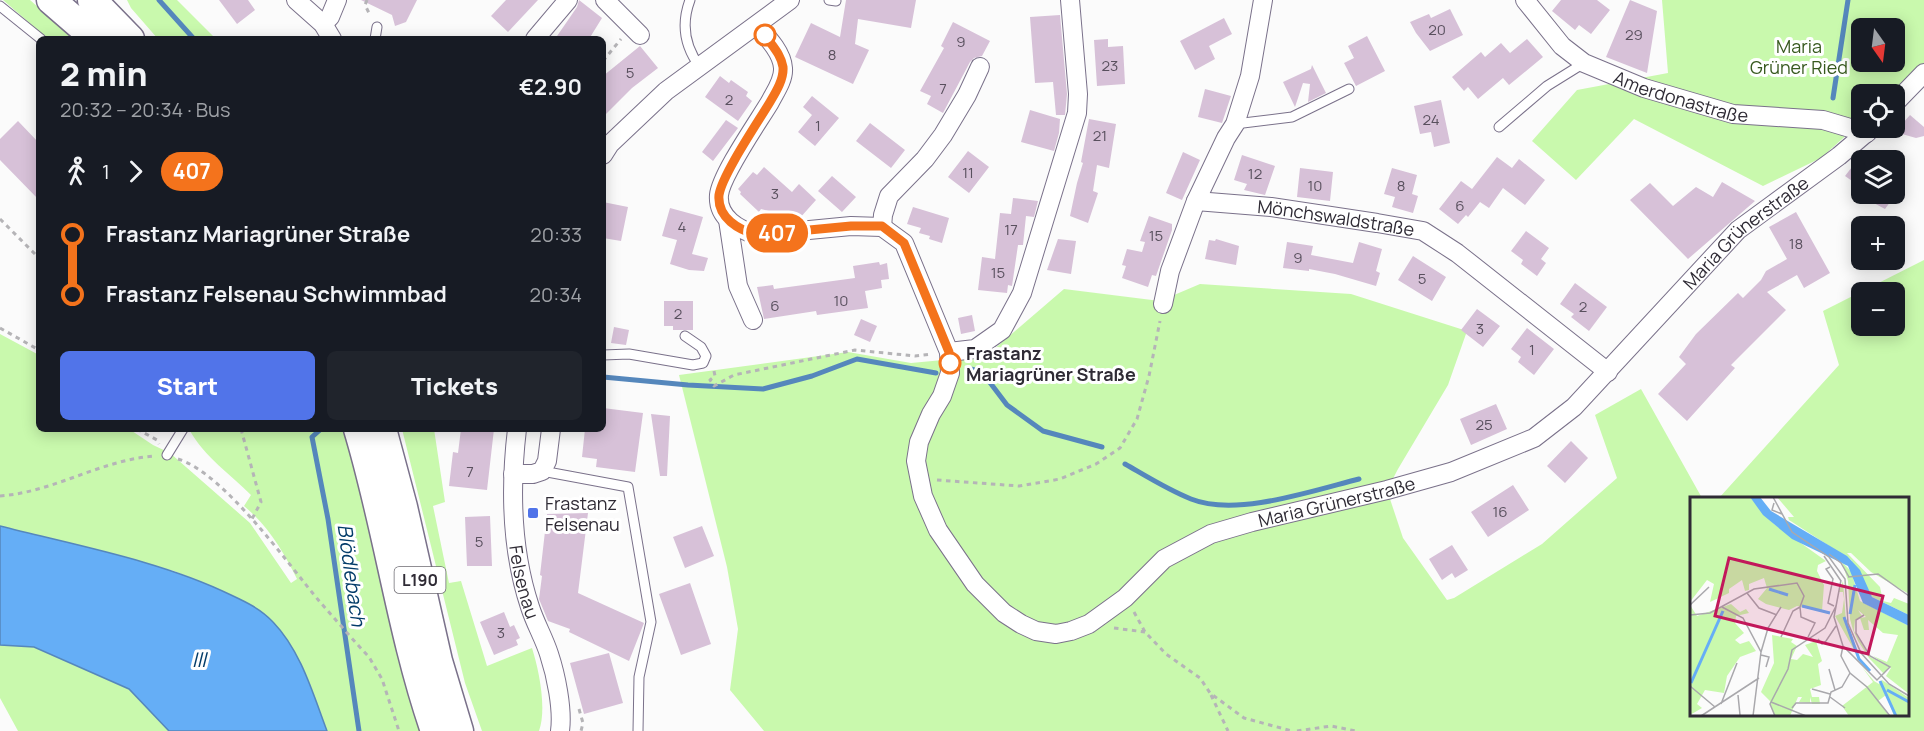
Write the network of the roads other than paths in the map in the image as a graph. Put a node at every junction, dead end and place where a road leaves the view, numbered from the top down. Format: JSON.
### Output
{"nodes":[{"id":1,"x":51,"y":0,"type":"edge"},
{"id":2,"x":296,"y":0,"type":"edge"},
{"id":3,"x":337,"y":0,"type":"edge"},
{"id":4,"x":568,"y":0,"type":"edge"},
{"id":5,"x":605,"y":0,"type":"edge"},
{"id":6,"x":690,"y":0,"type":"edge"},
{"id":7,"x":790,"y":0,"type":"edge"},
{"id":8,"x":1070,"y":0,"type":"edge"},
{"id":9,"x":1263,"y":0,"type":"edge"},
{"id":10,"x":1525,"y":0,"type":"edge"},
{"id":11,"x":2,"y":7,"type":"edge"},
{"id":12,"x":111,"y":23,"type":"edge"},
{"id":13,"x":757,"y":26,"type":"junction"},
{"id":14,"x":377,"y":27,"type":"road end"},
{"id":15,"x":635,"y":30,"type":"road end"},
{"id":16,"x":327,"y":32,"type":"edge"},
{"id":17,"x":36,"y":36,"type":"edge"},
{"id":18,"x":376,"y":36,"type":"edge"},
{"id":19,"x":538,"y":36,"type":"edge"},
{"id":20,"x":1584,"y":63,"type":"junction"},
{"id":21,"x":700,"y":67,"type":"junction"},
{"id":22,"x":980,"y":67,"type":"dead end"},
{"id":23,"x":1924,"y":74,"type":"edge"},
{"id":24,"x":1349,"y":89,"type":"dead end"},
{"id":25,"x":1905,"y":93,"type":"edge"},
{"id":26,"x":1235,"y":124,"type":"junction"},
{"id":27,"x":1851,"y":126,"type":"edge"},
{"id":28,"x":1499,"y":127,"type":"dead end"},
{"id":29,"x":1860,"y":138,"type":"edge"},
{"id":30,"x":606,"y":150,"type":"edge"},
{"id":31,"x":1196,"y":201,"type":"junction"},
{"id":32,"x":728,"y":220,"type":"junction"},
{"id":33,"x":882,"y":226,"type":"junction"},
{"id":34,"x":1163,"y":304,"type":"road end"},
{"id":35,"x":753,"y":320,"type":"dead end"},
{"id":36,"x":685,"y":336,"type":"dead end"},
{"id":37,"x":949,"y":352,"type":"junction"},
{"id":38,"x":606,"y":355,"type":"edge"},
{"id":39,"x":1608,"y":372,"type":"junction"},
{"id":40,"x":181,"y":432,"type":"edge"},
{"id":41,"x":359,"y":432,"type":"edge"},
{"id":42,"x":383,"y":432,"type":"edge"},
{"id":43,"x":517,"y":432,"type":"edge"},
{"id":44,"x":551,"y":432,"type":"edge"},
{"id":45,"x":167,"y":455,"type":"road end"},
{"id":46,"x":542,"y":471,"type":"junction"},
{"id":47,"x":513,"y":474,"type":"junction"},
{"id":48,"x":435,"y":731,"type":"edge"},
{"id":49,"x":459,"y":731,"type":"edge"},
{"id":50,"x":560,"y":731,"type":"edge"},
{"id":51,"x":638,"y":731,"type":"edge"}],
"edges":[{"from":1,"to":12,"type":"main road"},
{"from":2,"to":16,"type":"street"},
{"from":3,"to":16,"type":"street"},
{"from":4,"to":19,"type":"street"},
{"from":5,"to":15,"type":"street"},
{"from":6,"to":21,"type":"lane"},
{"from":7,"to":13,"type":"street"},
{"from":8,"to":37,"type":"street"},
{"from":9,"to":26,"type":"street"},
{"from":10,"to":20,"type":"street","name":"Amerdonastraße"},
{"from":11,"to":17,"type":"lane"},
{"from":13,"to":21,"type":"street"},
{"from":13,"to":32,"type":"street"},
{"from":14,"to":18,"type":"lane"},
{"from":20,"to":27,"type":"street","name":"Amerdonastraße"},
{"from":20,"to":28,"type":"lane"},
{"from":21,"to":30,"type":"street"},
{"from":22,"to":33,"type":"street"},
{"from":23,"to":25,"type":"street"},
{"from":24,"to":26,"type":"lane"},
{"from":26,"to":31,"type":"street"},
{"from":29,"to":39,"type":"street","name":"Maria Grünerstraße"},
{"from":31,"to":34,"type":"street"},
{"from":31,"to":39,"type":"street","name":"Mönchswaldstraße"},
{"from":32,"to":33,"type":"street"},
{"from":32,"to":35,"type":"street"},
{"from":33,"to":37,"type":"street","name":"Maria Grünerstraße"},
{"from":36,"to":38,"type":"lane"},
{"from":37,"to":39,"type":"street","name":"Maria Grünerstraße"},
{"from":40,"to":45,"type":"lane"},
{"from":41,"to":48,"type":"main road","number":"L190"},
{"from":42,"to":49,"type":"main road","number":"L190"},
{"from":43,"to":47,"type":"street","name":"Felsenau"},
{"from":44,"to":46,"type":"street"},
{"from":46,"to":47,"type":"street"},
{"from":46,"to":51,"type":"lane"},
{"from":47,"to":50,"type":"street","name":"Felsenau"}]}
